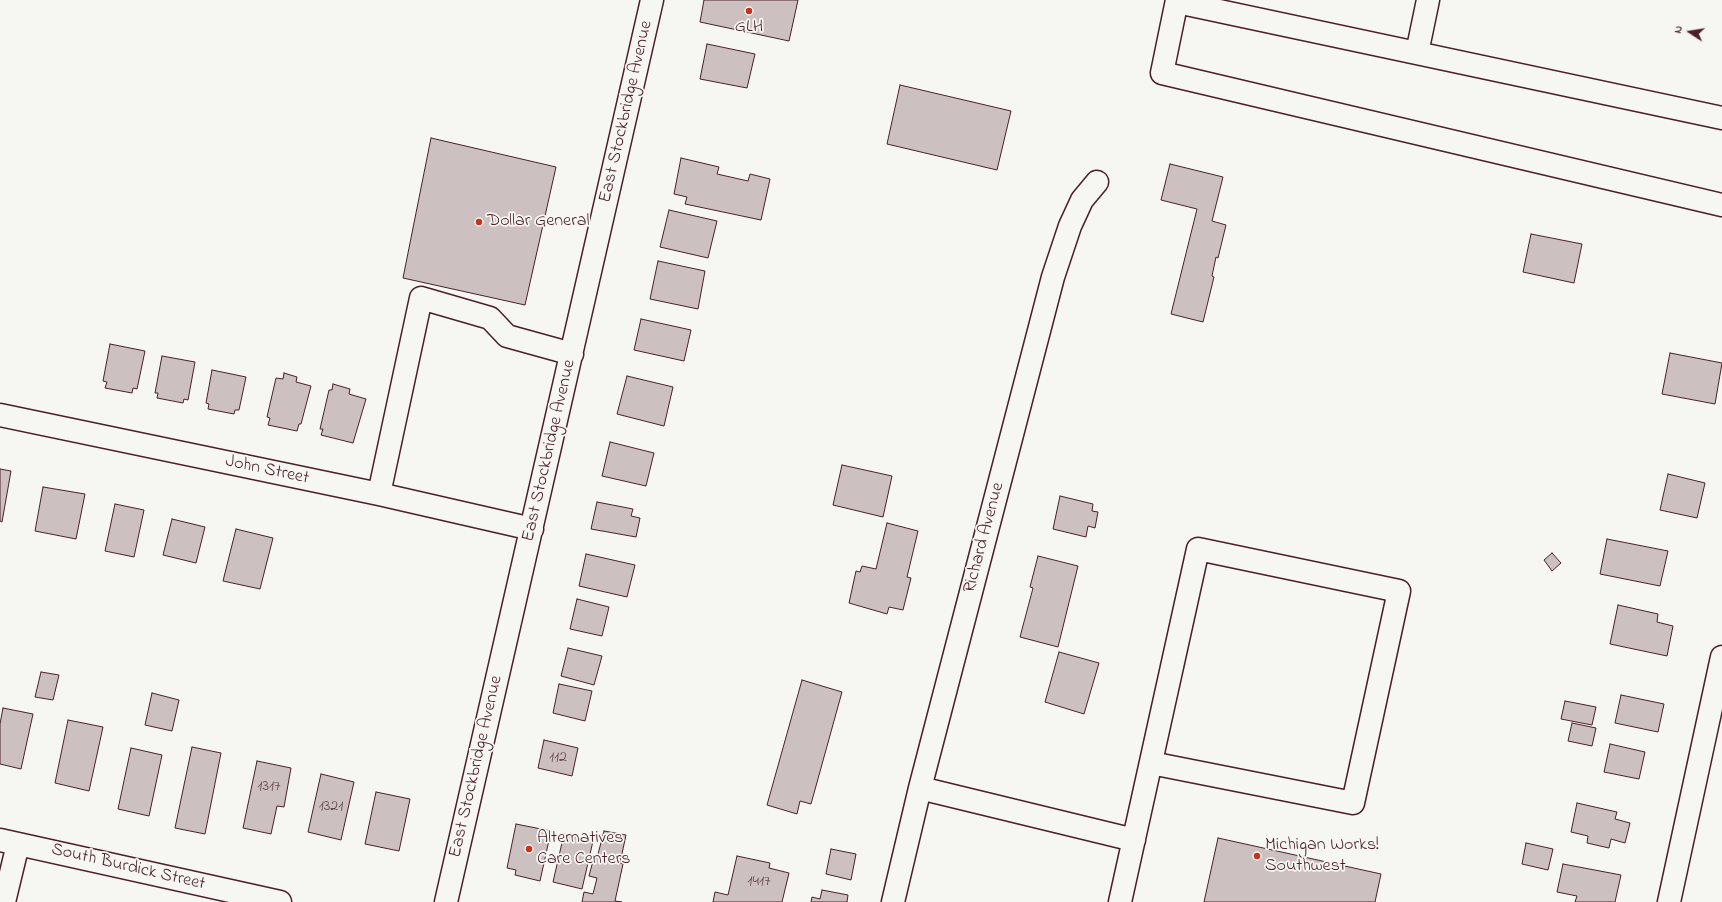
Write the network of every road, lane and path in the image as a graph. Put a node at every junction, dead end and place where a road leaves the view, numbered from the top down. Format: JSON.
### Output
{"nodes":[{"id":1,"x":652,"y":0,"type":"edge"},
{"id":2,"x":1428,"y":0,"type":"edge"},
{"id":3,"x":1177,"y":1,"type":"edge"},
{"id":4,"x":1417,"y":53,"type":"junction"},
{"id":5,"x":1722,"y":118,"type":"edge"},
{"id":6,"x":1097,"y":182,"type":"dead end"},
{"id":7,"x":1722,"y":205,"type":"edge"},
{"id":8,"x":572,"y":354,"type":"junction"},
{"id":9,"x":0,"y":415,"type":"edge"},
{"id":10,"x":379,"y":494,"type":"junction"},
{"id":11,"x":532,"y":529,"type":"junction"},
{"id":12,"x":1722,"y":657,"type":"edge"},
{"id":13,"x":1150,"y":763,"type":"junction"},
{"id":14,"x":920,"y":788,"type":"junction"},
{"id":15,"x":1134,"y":840,"type":"junction"},
{"id":16,"x":9,"y":842,"type":"edge"},
{"id":17,"x":4,"y":902,"type":"edge"},
{"id":18,"x":280,"y":902,"type":"edge"},
{"id":19,"x":446,"y":902,"type":"edge"},
{"id":20,"x":893,"y":902,"type":"edge"},
{"id":21,"x":1120,"y":902,"type":"edge"},
{"id":22,"x":1669,"y":902,"type":"edge"}],
"edges":[{"from":1,"to":8,"type":"street","name":"East Stockbridge Avenue"},
{"from":2,"to":4,"type":"street"},
{"from":3,"to":4,"type":"street"},
{"from":3,"to":7,"type":"street"},
{"from":4,"to":5,"type":"street"},
{"from":6,"to":14,"type":"street","name":"Richard Avenue"},
{"from":8,"to":10,"type":"street"},
{"from":8,"to":11,"type":"street","name":"East Stockbridge Avenue"},
{"from":9,"to":10,"type":"street","name":"John Street"},
{"from":10,"to":11,"type":"street","name":"John Street"},
{"from":11,"to":19,"type":"street","name":"East Stockbridge Avenue"},
{"from":12,"to":22,"type":"street"},
{"from":13,"to":13,"type":"street"},
{"from":13,"to":15,"type":"street"},
{"from":14,"to":15,"type":"street"},
{"from":14,"to":20,"type":"street","name":"Richard Avenue"},
{"from":15,"to":21,"type":"street"},
{"from":16,"to":17,"type":"street"},
{"from":16,"to":18,"type":"street","name":"South Burdick Street"}]}
